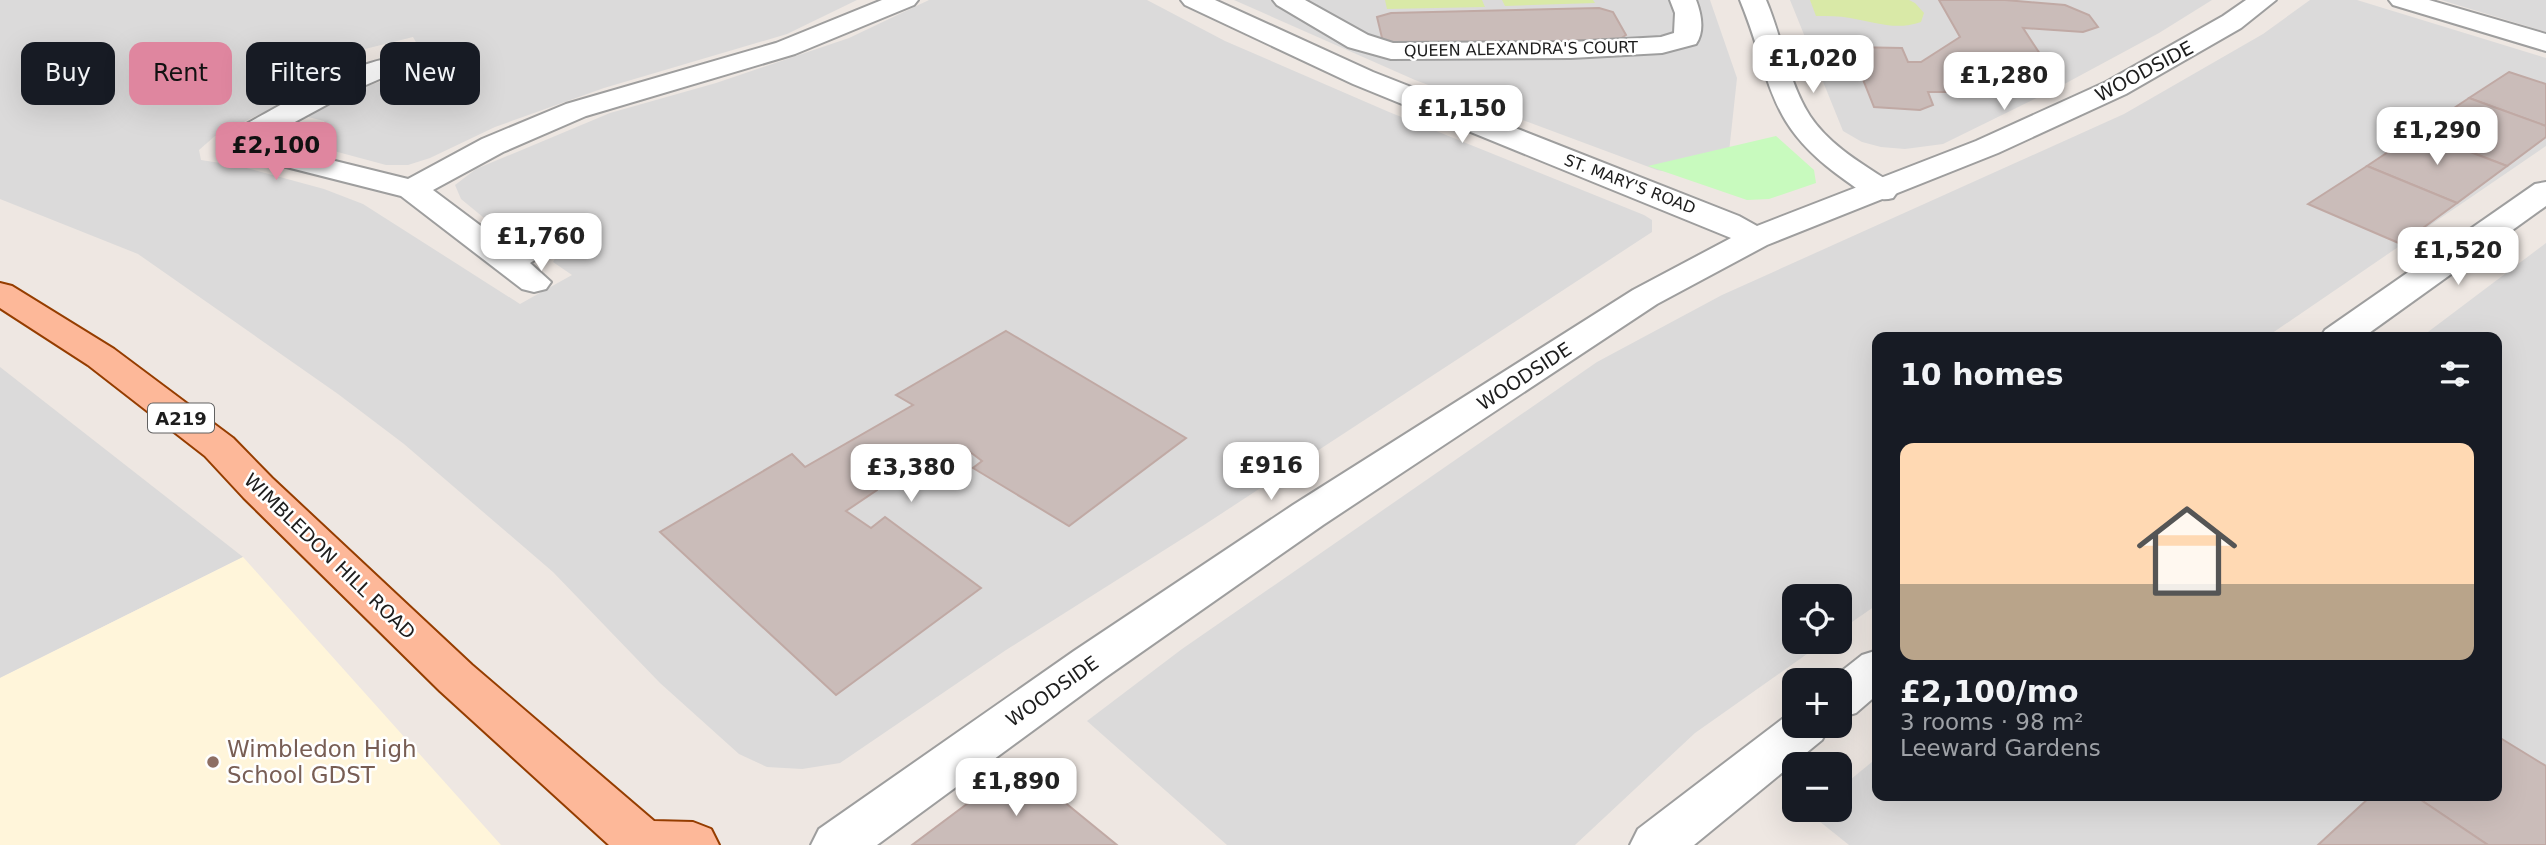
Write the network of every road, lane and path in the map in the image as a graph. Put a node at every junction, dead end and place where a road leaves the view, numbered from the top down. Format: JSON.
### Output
{"nodes":[{"id":1,"x":905,"y":0,"type":"edge"},
{"id":2,"x":1194,"y":0,"type":"edge"},
{"id":3,"x":1286,"y":0,"type":"edge"},
{"id":4,"x":1683,"y":0,"type":"edge"},
{"id":5,"x":1753,"y":0,"type":"edge"},
{"id":6,"x":2263,"y":0,"type":"edge"},
{"id":7,"x":2402,"y":0,"type":"edge"},
{"id":8,"x":2546,"y":43,"type":"edge"},
{"id":9,"x":380,"y":70,"type":"edge"},
{"id":10,"x":411,"y":189,"type":"junction"},
{"id":11,"x":1882,"y":191,"type":"junction"},
{"id":12,"x":2546,"y":191,"type":"edge"},
{"id":13,"x":546,"y":238,"type":"dead end"},
{"id":14,"x":1755,"y":239,"type":"junction"},
{"id":15,"x":506,"y":263,"type":"junction"},
{"id":16,"x":534,"y":282,"type":"dead end"},
{"id":17,"x":0,"y":293,"type":"edge"},
{"id":18,"x":2346,"y":332,"type":"edge"},
{"id":19,"x":1872,"y":673,"type":"edge"},
{"id":20,"x":1852,"y":689,"type":"edge"},
{"id":21,"x":1790,"y":738,"type":"edge"},
{"id":22,"x":643,"y":844,"type":"edge"},
{"id":23,"x":693,"y":845,"type":"edge"},
{"id":24,"x":837,"y":845,"type":"edge"},
{"id":25,"x":1656,"y":845,"type":"edge"}],
"edges":[{"from":1,"to":10,"type":"street"},
{"from":2,"to":14,"type":"street","name":"ST. MARY'S ROAD"},
{"from":3,"to":4,"type":"street","name":"QUEEN ALEXANDRA'S COURT"},
{"from":5,"to":11,"type":"street"},
{"from":6,"to":11,"type":"street","name":"WOODSIDE"},
{"from":7,"to":8,"type":"street"},
{"from":9,"to":10,"type":"street"},
{"from":10,"to":15,"type":"street"},
{"from":11,"to":14,"type":"street","name":"WOODSIDE"},
{"from":12,"to":18,"type":"street"},
{"from":13,"to":15,"type":"street"},
{"from":14,"to":24,"type":"street","name":"WOODSIDE"},
{"from":15,"to":16,"type":"street"},
{"from":17,"to":22,"type":"main road","name":"WIMBLEDON HILL ROAD","number":"A219"},
{"from":19,"to":20,"type":"street"},
{"from":21,"to":25,"type":"street"},
{"from":22,"to":23,"type":"main road","name":"WIMBLEDON HILL ROAD","number":"A219"}]}
